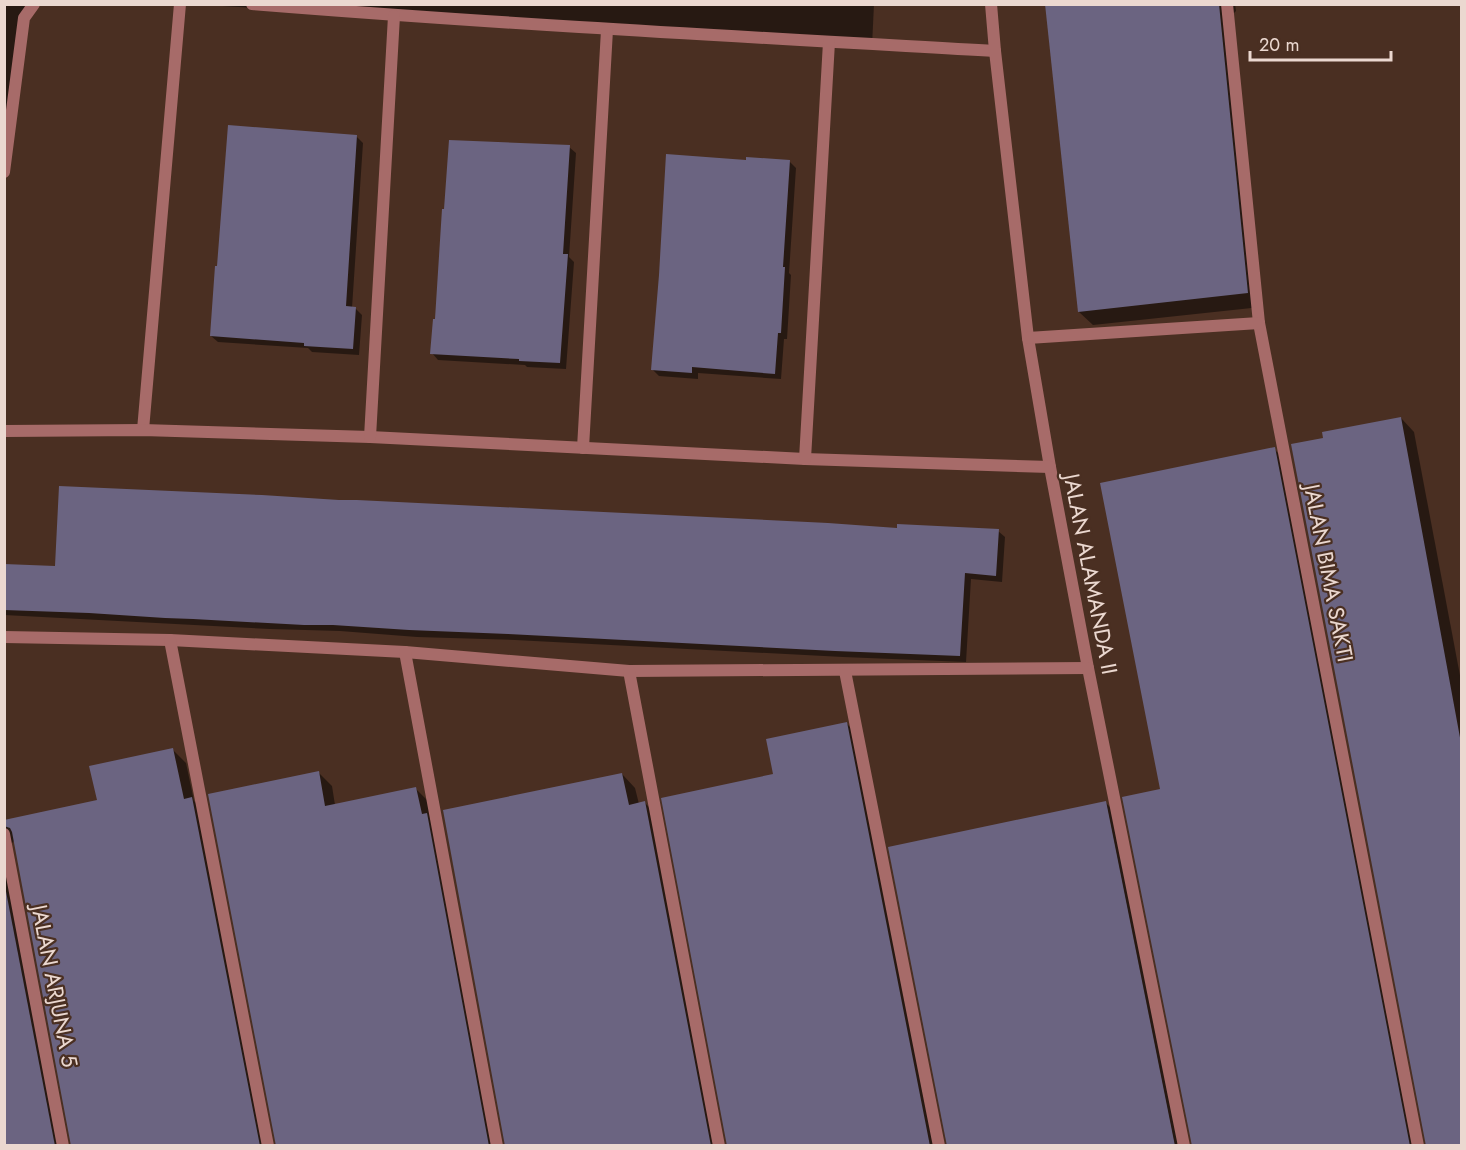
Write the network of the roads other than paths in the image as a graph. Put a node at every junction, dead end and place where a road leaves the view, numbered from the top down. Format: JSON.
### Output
{"nodes":[{"id":1,"x":34,"y":4,"type":"edge"},
{"id":2,"x":180,"y":4,"type":"edge"},
{"id":3,"x":252,"y":4,"type":"edge"},
{"id":4,"x":991,"y":4,"type":"edge"},
{"id":5,"x":1227,"y":4,"type":"edge"},
{"id":6,"x":394,"y":16,"type":"junction"},
{"id":7,"x":607,"y":30,"type":"junction"},
{"id":8,"x":829,"y":42,"type":"junction"},
{"id":9,"x":995,"y":51,"type":"junction"},
{"id":10,"x":4,"y":172,"type":"edge"},
{"id":11,"x":1259,"y":323,"type":"junction"},
{"id":12,"x":1028,"y":338,"type":"junction"},
{"id":13,"x":143,"y":430,"type":"junction"},
{"id":14,"x":4,"y":432,"type":"edge"},
{"id":15,"x":370,"y":437,"type":"junction"},
{"id":16,"x":583,"y":448,"type":"junction"},
{"id":17,"x":805,"y":459,"type":"junction"},
{"id":18,"x":1050,"y":467,"type":"junction"},
{"id":19,"x":4,"y":637,"type":"edge"},
{"id":20,"x":170,"y":640,"type":"junction"},
{"id":21,"x":405,"y":652,"type":"junction"},
{"id":22,"x":1088,"y":669,"type":"junction"},
{"id":23,"x":629,"y":671,"type":"junction"},
{"id":24,"x":845,"y":671,"type":"junction"},
{"id":25,"x":4,"y":834,"type":"edge"},
{"id":26,"x":63,"y":1146,"type":"edge"},
{"id":27,"x":268,"y":1146,"type":"edge"},
{"id":28,"x":497,"y":1146,"type":"edge"},
{"id":29,"x":719,"y":1146,"type":"edge"},
{"id":30,"x":939,"y":1146,"type":"edge"},
{"id":31,"x":1184,"y":1146,"type":"edge"},
{"id":32,"x":1418,"y":1146,"type":"edge"}],
"edges":[{"from":1,"to":10,"type":"street"},
{"from":2,"to":13,"type":"street"},
{"from":3,"to":6,"type":"street"},
{"from":4,"to":9,"type":"street","name":"JALAN ALAMANDA II"},
{"from":5,"to":11,"type":"street","name":"JALAN BIMA SAKTI"},
{"from":6,"to":7,"type":"street"},
{"from":6,"to":15,"type":"street"},
{"from":7,"to":8,"type":"street"},
{"from":7,"to":16,"type":"street"},
{"from":8,"to":9,"type":"street"},
{"from":8,"to":17,"type":"street"},
{"from":9,"to":12,"type":"street","name":"JALAN ALAMANDA II"},
{"from":11,"to":12,"type":"street"},
{"from":11,"to":32,"type":"street","name":"JALAN BIMA SAKTI"},
{"from":12,"to":18,"type":"street","name":"JALAN ALAMANDA II"},
{"from":13,"to":14,"type":"street"},
{"from":13,"to":15,"type":"street"},
{"from":15,"to":16,"type":"street"},
{"from":16,"to":17,"type":"street"},
{"from":17,"to":18,"type":"street"},
{"from":18,"to":22,"type":"street","name":"JALAN ALAMANDA II"},
{"from":19,"to":20,"type":"street"},
{"from":20,"to":21,"type":"street"},
{"from":20,"to":27,"type":"street"},
{"from":21,"to":23,"type":"street"},
{"from":21,"to":28,"type":"street"},
{"from":22,"to":24,"type":"street"},
{"from":22,"to":31,"type":"street","name":"JALAN ALAMANDA II"},
{"from":23,"to":24,"type":"street"},
{"from":23,"to":29,"type":"street"},
{"from":24,"to":30,"type":"street"},
{"from":25,"to":26,"type":"street","name":"JALAN ARJUNA 5"}]}
